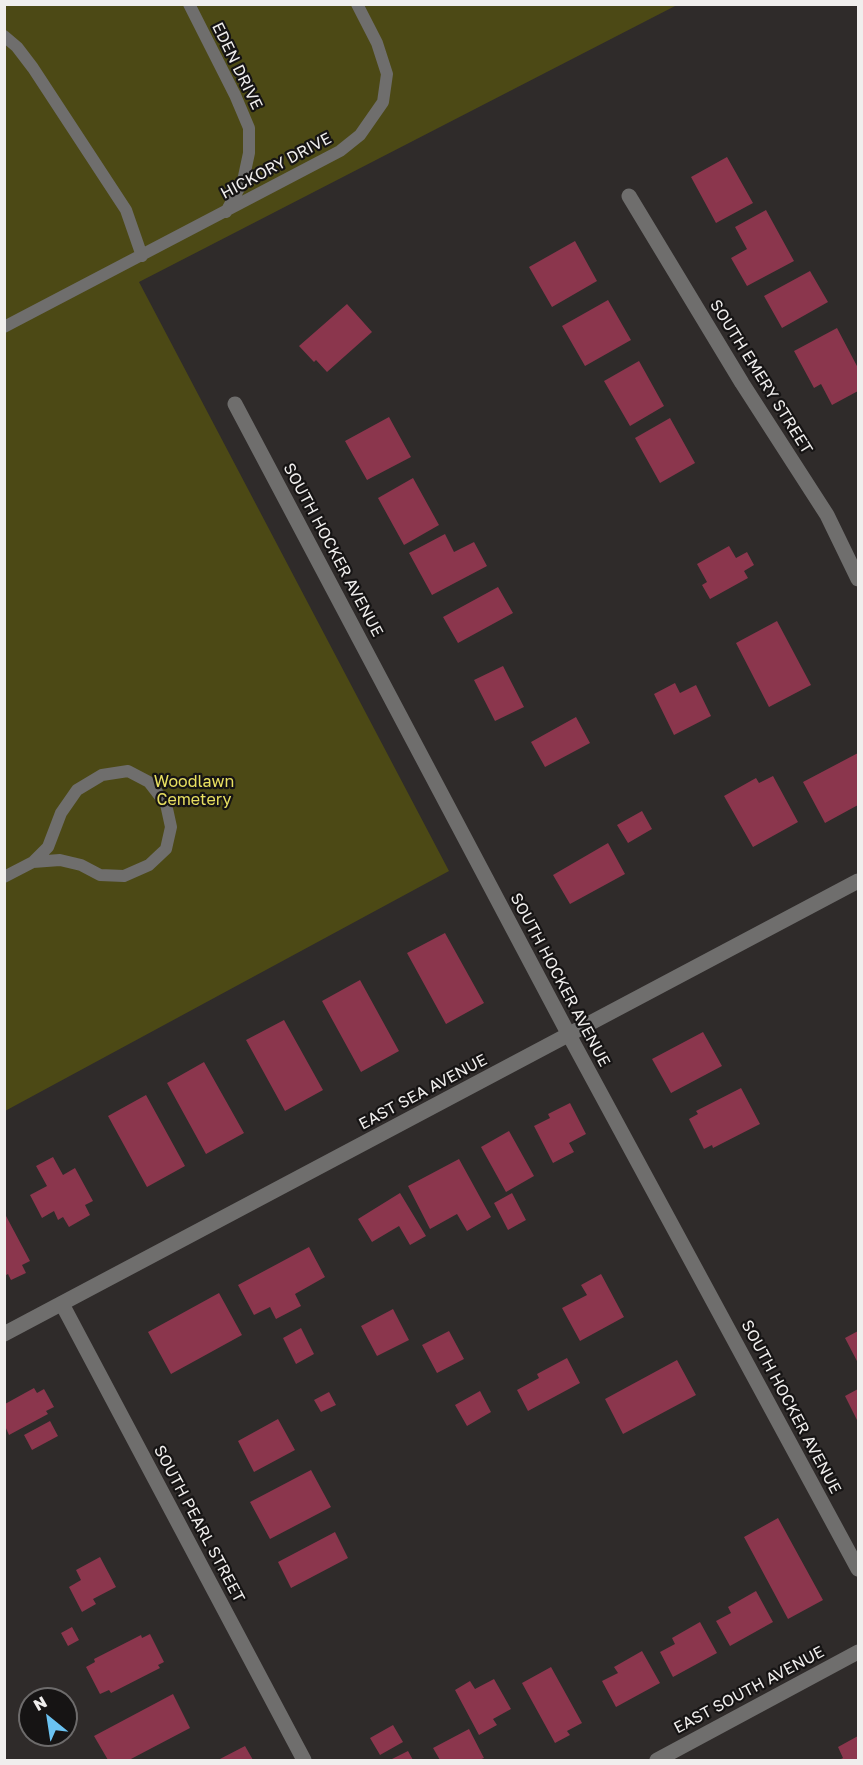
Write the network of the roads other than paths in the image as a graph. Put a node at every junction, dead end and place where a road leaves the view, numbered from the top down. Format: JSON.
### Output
{"nodes":[{"id":1,"x":189,"y":4,"type":"edge"},
{"id":2,"x":357,"y":4,"type":"edge"},
{"id":3,"x":4,"y":36,"type":"edge"},
{"id":4,"x":629,"y":196,"type":"dead end"},
{"id":5,"x":226,"y":212,"type":"junction"},
{"id":6,"x":142,"y":256,"type":"junction"},
{"id":7,"x":4,"y":327,"type":"edge"},
{"id":8,"x":235,"y":404,"type":"dead end"},
{"id":9,"x":858,"y":579,"type":"edge"},
{"id":10,"x":33,"y":862,"type":"junction"},
{"id":11,"x":4,"y":877,"type":"edge"},
{"id":12,"x":858,"y":881,"type":"edge"},
{"id":13,"x":569,"y":1035,"type":"junction"},
{"id":14,"x":62,"y":1304,"type":"junction"},
{"id":15,"x":4,"y":1334,"type":"edge"},
{"id":16,"x":858,"y":1569,"type":"edge"},
{"id":17,"x":858,"y":1652,"type":"edge"},
{"id":18,"x":304,"y":1761,"type":"edge"},
{"id":19,"x":657,"y":1761,"type":"edge"}],
"edges":[{"from":1,"to":5,"type":"lane","name":"EDEN DRIVE"},
{"from":2,"to":5,"type":"lane","name":"HICKORY DRIVE"},
{"from":3,"to":6,"type":"lane"},
{"from":4,"to":9,"type":"street","name":"SOUTH EMERY STREET"},
{"from":5,"to":6,"type":"lane","name":"HICKORY DRIVE"},
{"from":6,"to":7,"type":"lane","name":"HICKORY DRIVE"},
{"from":8,"to":13,"type":"street","name":"SOUTH HOCKER AVENUE"},
{"from":10,"to":10,"type":"lane"},
{"from":10,"to":11,"type":"lane"},
{"from":12,"to":13,"type":"street","name":"EAST SEA AVENUE"},
{"from":13,"to":14,"type":"street","name":"EAST SEA AVENUE"},
{"from":13,"to":16,"type":"street","name":"SOUTH HOCKER AVENUE"},
{"from":14,"to":15,"type":"street","name":"EAST SEA AVENUE"},
{"from":14,"to":18,"type":"street","name":"SOUTH PEARL STREET"},
{"from":17,"to":19,"type":"street","name":"EAST SOUTH AVENUE"}]}
